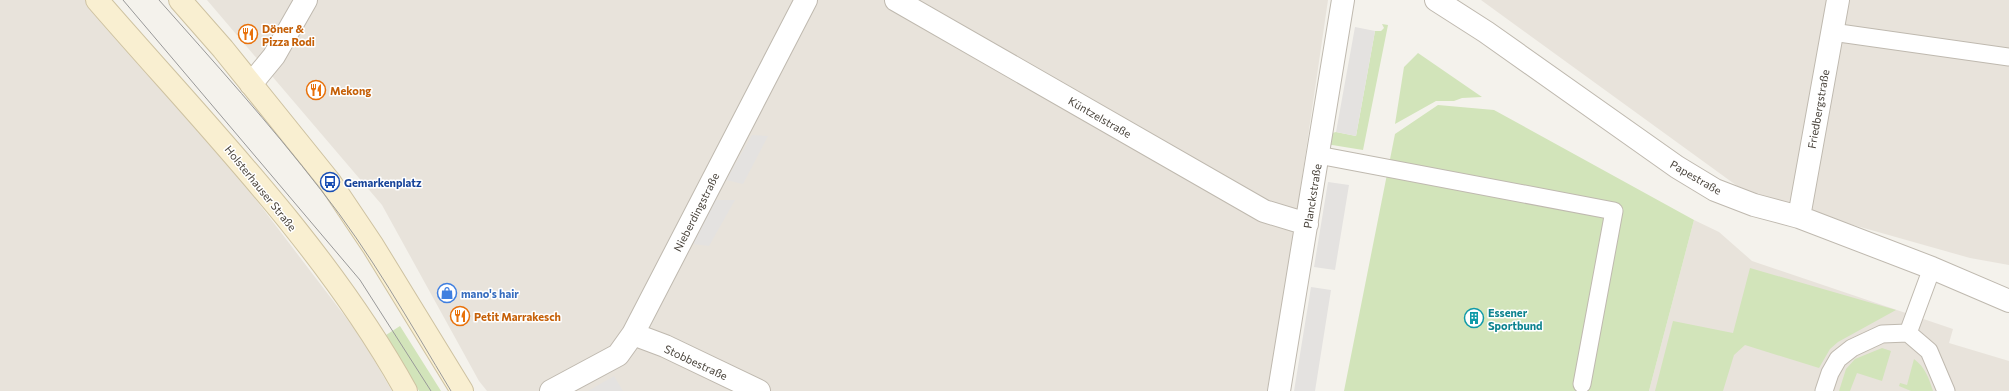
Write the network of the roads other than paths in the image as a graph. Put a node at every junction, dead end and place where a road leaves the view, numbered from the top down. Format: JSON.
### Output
{"nodes":[{"id":1,"x":97,"y":0,"type":"edge"},
{"id":2,"x":180,"y":0,"type":"edge"},
{"id":3,"x":306,"y":0,"type":"edge"},
{"id":4,"x":806,"y":0,"type":"edge"},
{"id":5,"x":896,"y":0,"type":"edge"},
{"id":6,"x":1343,"y":0,"type":"edge"},
{"id":7,"x":1436,"y":0,"type":"edge"},
{"id":8,"x":1838,"y":0,"type":"edge"},
{"id":9,"x":1832,"y":32,"type":"junction"},
{"id":10,"x":2009,"y":57,"type":"edge"},
{"id":11,"x":251,"y":84,"type":"junction"},
{"id":12,"x":1318,"y":155,"type":"junction"},
{"id":13,"x":1799,"y":218,"type":"junction"},
{"id":14,"x":1307,"y":224,"type":"junction"},
{"id":15,"x":1932,"y":268,"type":"junction"},
{"id":16,"x":2009,"y":301,"type":"edge"},
{"id":17,"x":1908,"y":333,"type":"junction"},
{"id":18,"x":633,"y":334,"type":"junction"},
{"id":19,"x":1582,"y":384,"type":"dead end"},
{"id":20,"x":406,"y":391,"type":"edge"},
{"id":21,"x":462,"y":391,"type":"edge"},
{"id":22,"x":551,"y":391,"type":"edge"},
{"id":23,"x":759,"y":391,"type":"edge"},
{"id":24,"x":1279,"y":391,"type":"edge"},
{"id":25,"x":1824,"y":391,"type":"edge"},
{"id":26,"x":1946,"y":391,"type":"edge"}],
"edges":[{"from":1,"to":20,"type":"main road","name":"Holsterhauser Straße"},
{"from":2,"to":11,"type":"main road"},
{"from":3,"to":11,"type":"street"},
{"from":4,"to":18,"type":"street","name":"Nieberdingstraße"},
{"from":5,"to":14,"type":"street","name":"Küntzelstraße"},
{"from":6,"to":12,"type":"street","name":"Planckstraße"},
{"from":7,"to":13,"type":"street","name":"Papestraße"},
{"from":8,"to":9,"type":"street","name":"Friedbergstraße"},
{"from":9,"to":10,"type":"lane"},
{"from":9,"to":13,"type":"street","name":"Friedbergstraße"},
{"from":11,"to":21,"type":"main road"},
{"from":12,"to":14,"type":"street","name":"Planckstraße"},
{"from":12,"to":19,"type":"lane"},
{"from":13,"to":15,"type":"street","name":"Papestraße"},
{"from":14,"to":24,"type":"street","name":"Planckstraße"},
{"from":15,"to":16,"type":"street","name":"Papestraße"},
{"from":15,"to":17,"type":"lane"},
{"from":17,"to":25,"type":"lane"},
{"from":17,"to":26,"type":"lane"},
{"from":18,"to":22,"type":"street","name":"Nieberdingstraße"},
{"from":18,"to":23,"type":"street","name":"Stobbestraße"}]}
